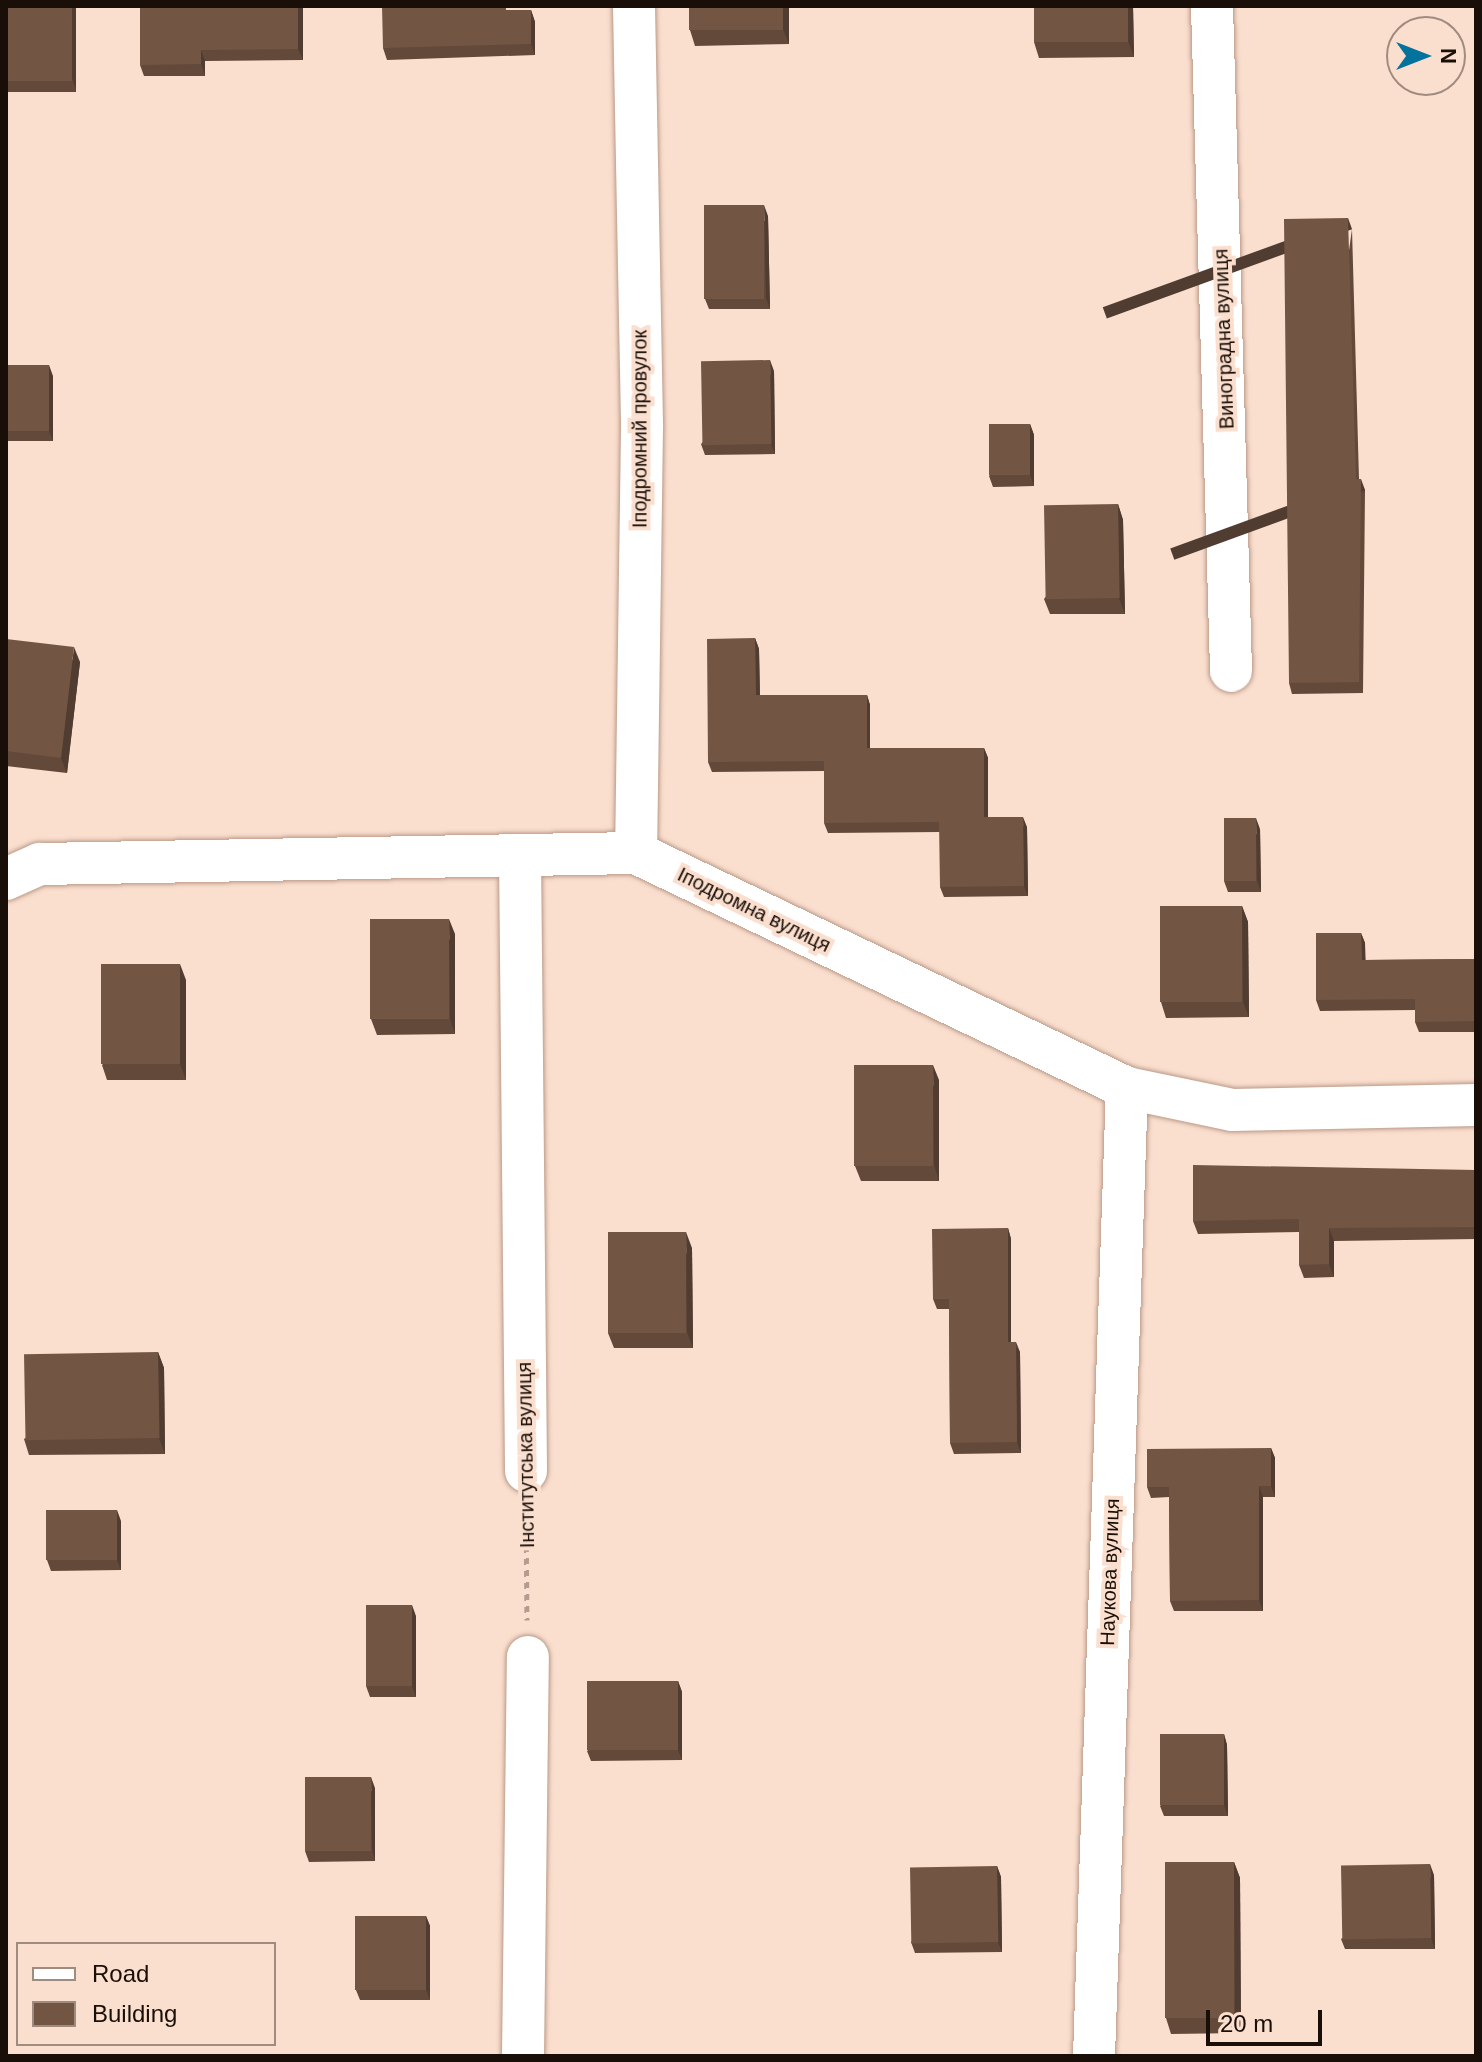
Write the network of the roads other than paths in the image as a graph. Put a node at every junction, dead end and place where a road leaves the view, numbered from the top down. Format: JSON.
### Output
{"nodes":[{"id":1,"x":634,"y":6,"type":"edge"},
{"id":2,"x":1212,"y":6,"type":"edge"},
{"id":3,"x":1231,"y":671,"type":"dead end"},
{"id":4,"x":636,"y":853,"type":"junction"},
{"id":5,"x":520,"y":855,"type":"junction"},
{"id":6,"x":6,"y":879,"type":"edge"},
{"id":7,"x":1127,"y":1088,"type":"junction"},
{"id":8,"x":1476,"y":1105,"type":"edge"},
{"id":9,"x":526,"y":1471,"type":"road end"},
{"id":10,"x":528,"y":1657,"type":"road end"},
{"id":11,"x":523,"y":2056,"type":"edge"},
{"id":12,"x":1094,"y":2056,"type":"edge"}],
"edges":[{"from":1,"to":4,"type":"street","name":"Іподромний провулок"},
{"from":2,"to":3,"type":"street","name":"Виноградна вулиця"},
{"from":4,"to":5,"type":"street","name":"Іподромна вулиця"},
{"from":4,"to":7,"type":"street","name":"Іподромна вулиця"},
{"from":5,"to":6,"type":"street","name":"Іподромна вулиця"},
{"from":5,"to":9,"type":"street","name":"Інститутська вулиця"},
{"from":7,"to":8,"type":"street","name":"Іподромна вулиця"},
{"from":7,"to":12,"type":"street","name":"Наукова вулиця"},
{"from":10,"to":11,"type":"street"}]}
